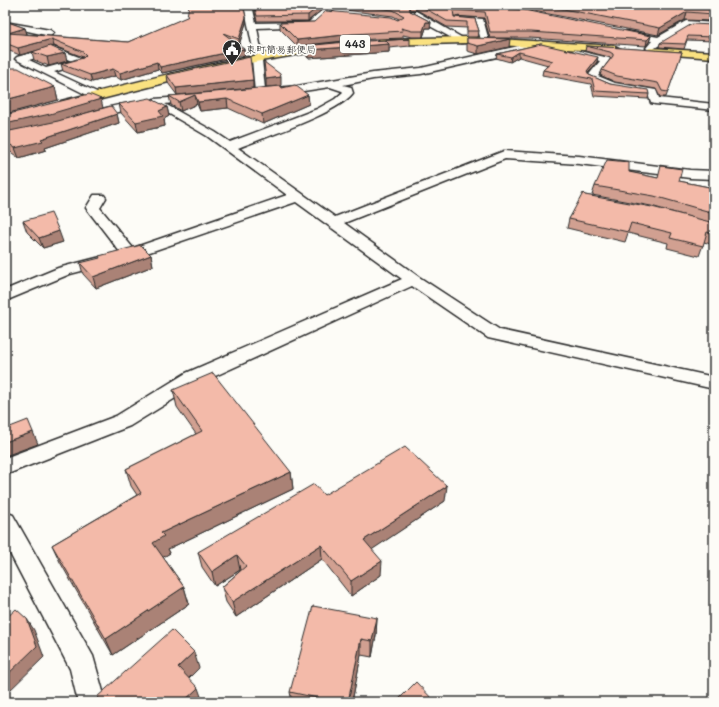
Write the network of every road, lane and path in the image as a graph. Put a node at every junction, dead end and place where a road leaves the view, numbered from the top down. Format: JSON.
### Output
{"nodes":[{"id":1,"x":248,"y":5,"type":"edge"},
{"id":2,"x":322,"y":9,"type":"edge"},
{"id":3,"x":337,"y":9,"type":"edge"},
{"id":4,"x":452,"y":12,"type":"edge"},
{"id":5,"x":413,"y":13,"type":"edge"},
{"id":6,"x":5,"y":24,"type":"edge"},
{"id":7,"x":714,"y":25,"type":"edge"},
{"id":8,"x":253,"y":26,"type":"junction"},
{"id":9,"x":620,"y":32,"type":"edge"},
{"id":10,"x":50,"y":33,"type":"dead end"},
{"id":11,"x":462,"y":40,"type":"junction"},
{"id":12,"x":659,"y":40,"type":"junction"},
{"id":13,"x":485,"y":41,"type":"junction"},
{"id":14,"x":367,"y":43,"type":"edge"},
{"id":15,"x":542,"y":44,"type":"junction"},
{"id":16,"x":346,"y":45,"type":"edge"},
{"id":17,"x":627,"y":50,"type":"edge"},
{"id":18,"x":646,"y":51,"type":"joint"},
{"id":19,"x":714,"y":55,"type":"edge"},
{"id":20,"x":262,"y":56,"type":"junction"},
{"id":21,"x":45,"y":71,"type":"junction"},
{"id":22,"x":331,"y":84,"type":"junction"},
{"id":23,"x":97,"y":96,"type":"junction"},
{"id":24,"x":207,"y":97,"type":"edge"},
{"id":25,"x":154,"y":102,"type":"junction"},
{"id":26,"x":59,"y":106,"type":"edge"},
{"id":27,"x":714,"y":107,"type":"edge"},
{"id":28,"x":78,"y":120,"type":"edge"},
{"id":29,"x":229,"y":147,"type":"junction"},
{"id":30,"x":714,"y":175,"type":"edge"},
{"id":31,"x":296,"y":196,"type":"junction"},
{"id":32,"x":100,"y":198,"type":"dead end"},
{"id":33,"x":334,"y":222,"type":"junction"},
{"id":34,"x":130,"y":254,"type":"junction"},
{"id":35,"x":413,"y":280,"type":"junction"},
{"id":36,"x":5,"y":296,"type":"edge"},
{"id":37,"x":714,"y":383,"type":"edge"},
{"id":38,"x":5,"y":467,"type":"edge"},
{"id":39,"x":5,"y":522,"type":"edge"},
{"id":40,"x":92,"y":702,"type":"edge"}],
"edges":[{"from":1,"to":8,"type":"street"},
{"from":2,"to":3,"type":"street"},
{"from":2,"to":8,"type":"street"},
{"from":4,"to":13,"type":"street"},
{"from":5,"to":11,"type":"street"},
{"from":6,"to":10,"type":"street"},
{"from":7,"to":12,"type":"street"},
{"from":8,"to":20,"type":"street"},
{"from":9,"to":12,"type":"street"},
{"from":11,"to":13,"type":"highway","number":"443"},
{"from":11,"to":14,"type":"highway","number":"443"},
{"from":12,"to":18,"type":"street"},
{"from":13,"to":15,"type":"highway","number":"443"},
{"from":15,"to":17,"type":"highway","number":"443"},
{"from":15,"to":22,"type":"street"},
{"from":15,"to":27,"type":"street"},
{"from":16,"to":20,"type":"highway","number":"443"},
{"from":18,"to":19,"type":"highway"},
{"from":20,"to":22,"type":"street"},
{"from":20,"to":23,"type":"highway","number":"443"},
{"from":21,"to":21,"type":"street"},
{"from":21,"to":23,"type":"street"},
{"from":22,"to":29,"type":"street"},
{"from":23,"to":26,"type":"highway","number":"443"},
{"from":24,"to":25,"type":"street"},
{"from":25,"to":28,"type":"street"},
{"from":25,"to":29,"type":"street"},
{"from":29,"to":31,"type":"street"},
{"from":30,"to":33,"type":"street"},
{"from":31,"to":33,"type":"street"},
{"from":31,"to":34,"type":"street"},
{"from":32,"to":34,"type":"street"},
{"from":33,"to":35,"type":"street"},
{"from":34,"to":36,"type":"street"},
{"from":35,"to":37,"type":"street"},
{"from":35,"to":38,"type":"street"},
{"from":39,"to":40,"type":"street"}]}
